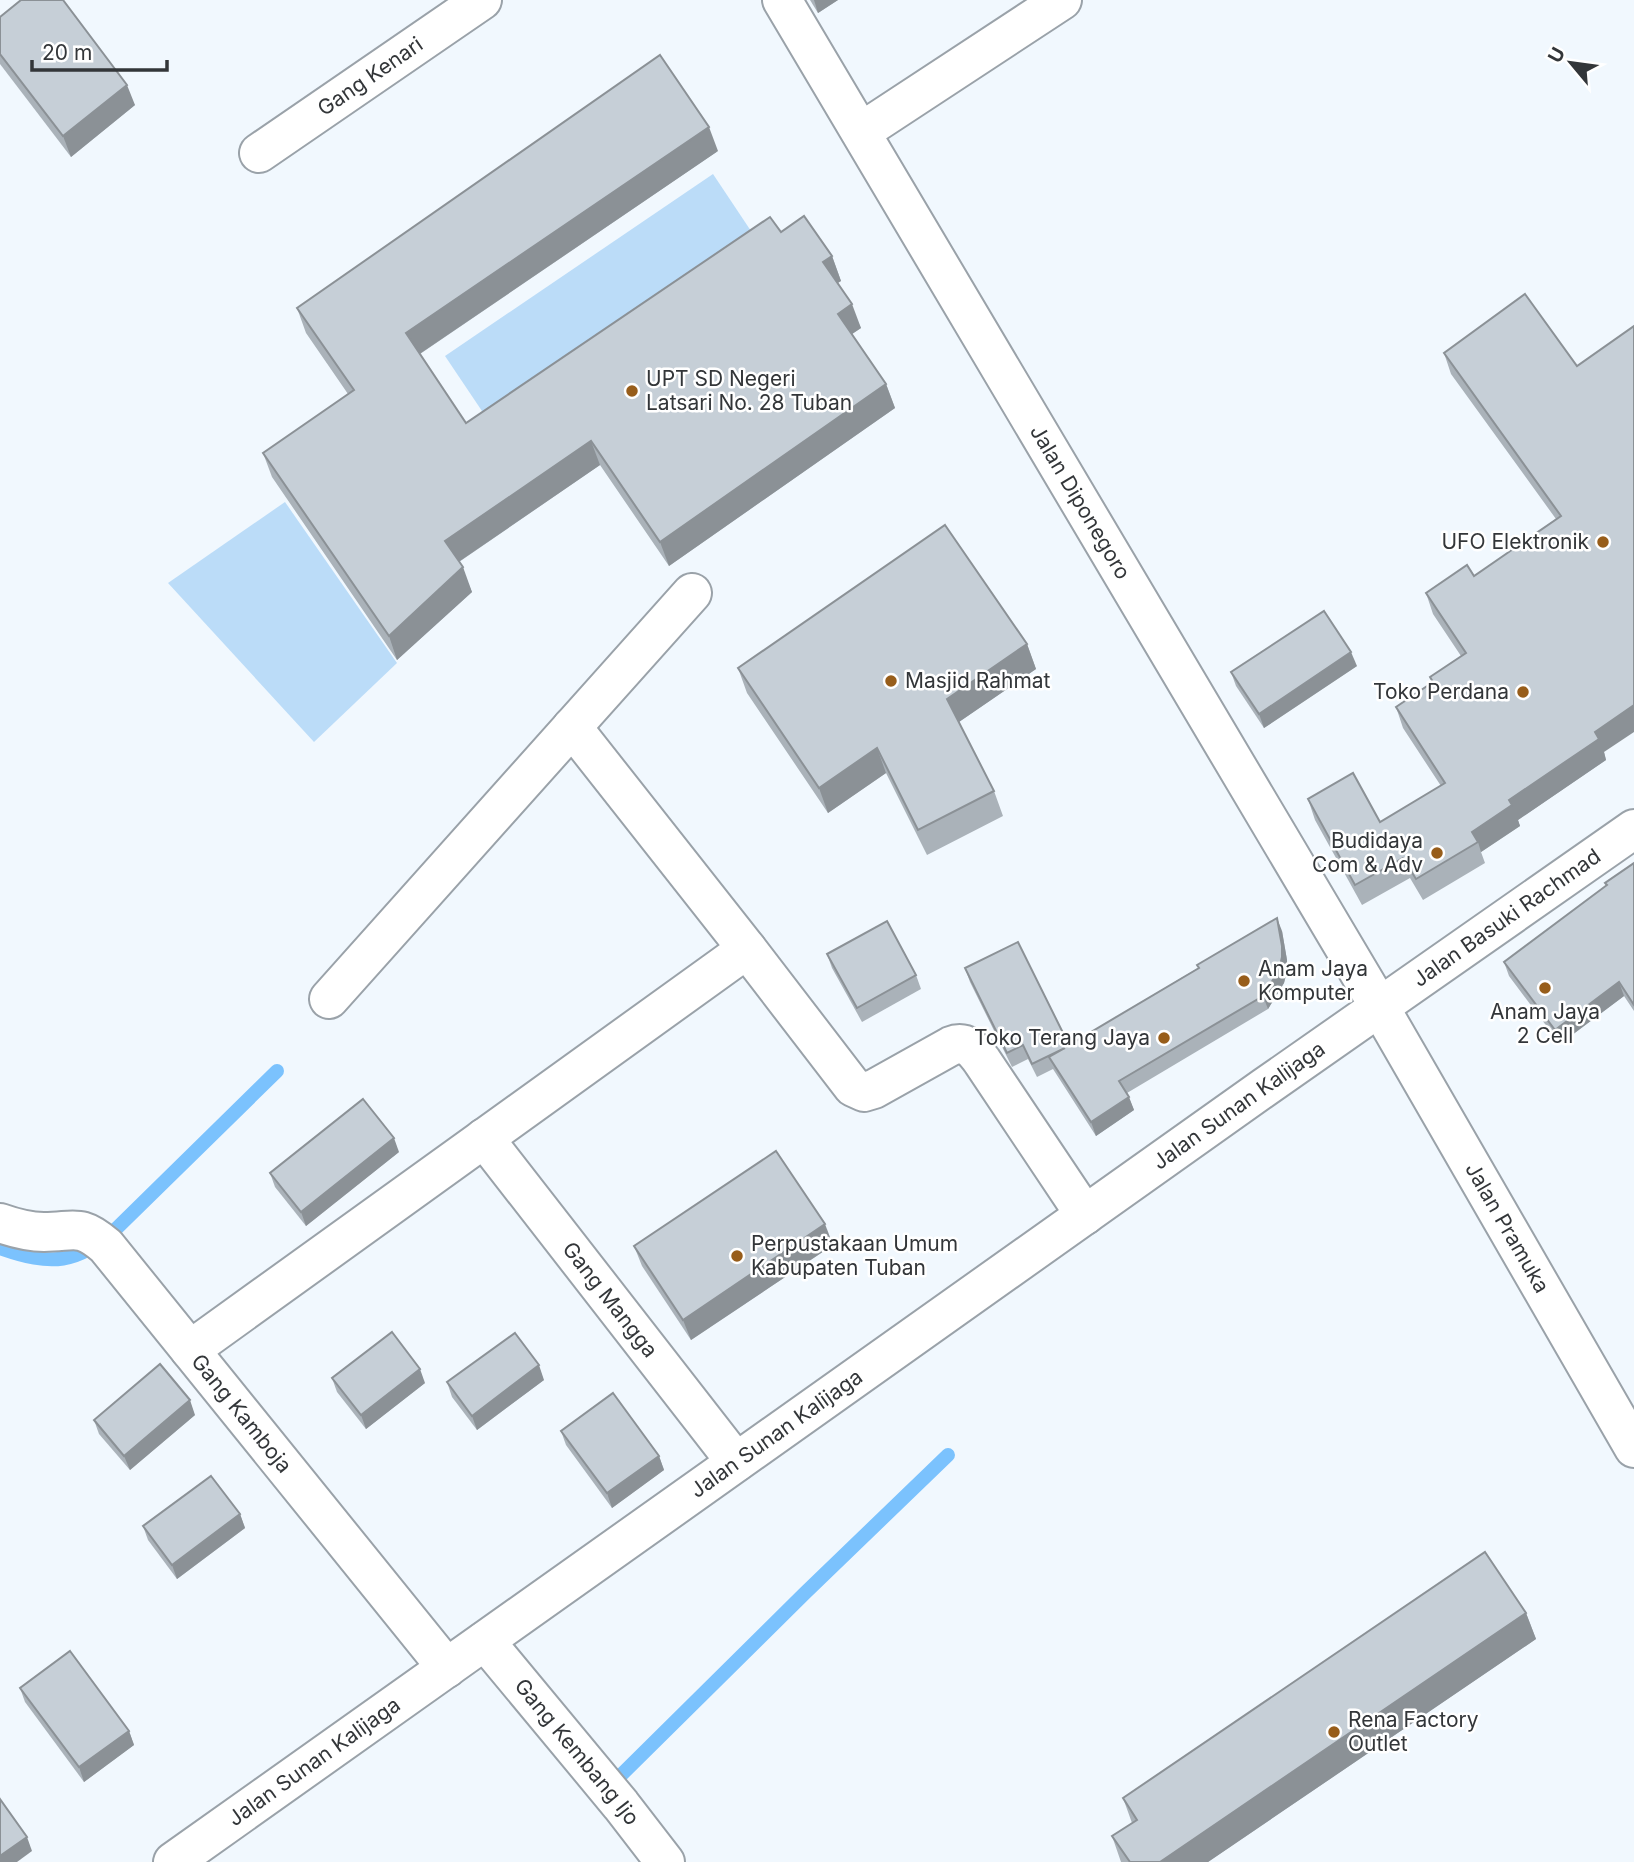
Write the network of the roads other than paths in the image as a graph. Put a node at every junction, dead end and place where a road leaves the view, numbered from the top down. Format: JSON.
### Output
{"nodes":[{"id":1,"x":482,"y":0,"type":"edge"},
{"id":2,"x":782,"y":0,"type":"edge"},
{"id":3,"x":1062,"y":0,"type":"edge"},
{"id":4,"x":861,"y":132,"type":"junction"},
{"id":5,"x":259,"y":153,"type":"dead end"},
{"id":6,"x":692,"y":593,"type":"dead end"},
{"id":7,"x":572,"y":727,"type":"junction"},
{"id":8,"x":1634,"y":829,"type":"edge"},
{"id":9,"x":747,"y":949,"type":"junction"},
{"id":10,"x":329,"y":999,"type":"dead end"},
{"id":11,"x":1380,"y":1006,"type":"junction"},
{"id":12,"x":484,"y":1138,"type":"junction"},
{"id":13,"x":1085,"y":1215,"type":"junction"},
{"id":14,"x":0,"y":1223,"type":"edge"},
{"id":15,"x":190,"y":1350,"type":"junction"},
{"id":16,"x":1634,"y":1448,"type":"edge"},
{"id":17,"x":736,"y":1462,"type":"junction"},
{"id":18,"x":485,"y":1641,"type":"junction"},
{"id":19,"x":447,"y":1668,"type":"junction"},
{"id":20,"x":173,"y":1862,"type":"edge"},
{"id":21,"x":665,"y":1862,"type":"edge"}],
"edges":[{"from":1,"to":5,"type":"street","name":"Gang Kenari"},
{"from":2,"to":4,"type":"street","name":"Jalan Diponegoro"},
{"from":3,"to":4,"type":"street"},
{"from":4,"to":11,"type":"street","name":"Jalan Diponegoro"},
{"from":6,"to":7,"type":"street"},
{"from":7,"to":9,"type":"street"},
{"from":7,"to":10,"type":"street"},
{"from":8,"to":11,"type":"street","name":"Jalan Basuki Rachmad"},
{"from":9,"to":12,"type":"street"},
{"from":9,"to":13,"type":"street"},
{"from":11,"to":13,"type":"street","name":"Jalan Sunan Kalijaga"},
{"from":11,"to":16,"type":"street","name":"Jalan Pramuka"},
{"from":12,"to":15,"type":"street"},
{"from":12,"to":17,"type":"street","name":"Gang Mangga"},
{"from":13,"to":17,"type":"street","name":"Jalan Sunan Kalijaga"},
{"from":14,"to":15,"type":"street","name":"Gang Kamboja"},
{"from":15,"to":19,"type":"street","name":"Gang Kamboja"},
{"from":17,"to":18,"type":"street","name":"Jalan Sunan Kalijaga"},
{"from":18,"to":19,"type":"street","name":"Jalan Sunan Kalijaga"},
{"from":18,"to":21,"type":"street","name":"Gang Kembang Ijo"},
{"from":19,"to":20,"type":"street","name":"Jalan Sunan Kalijaga"}]}
